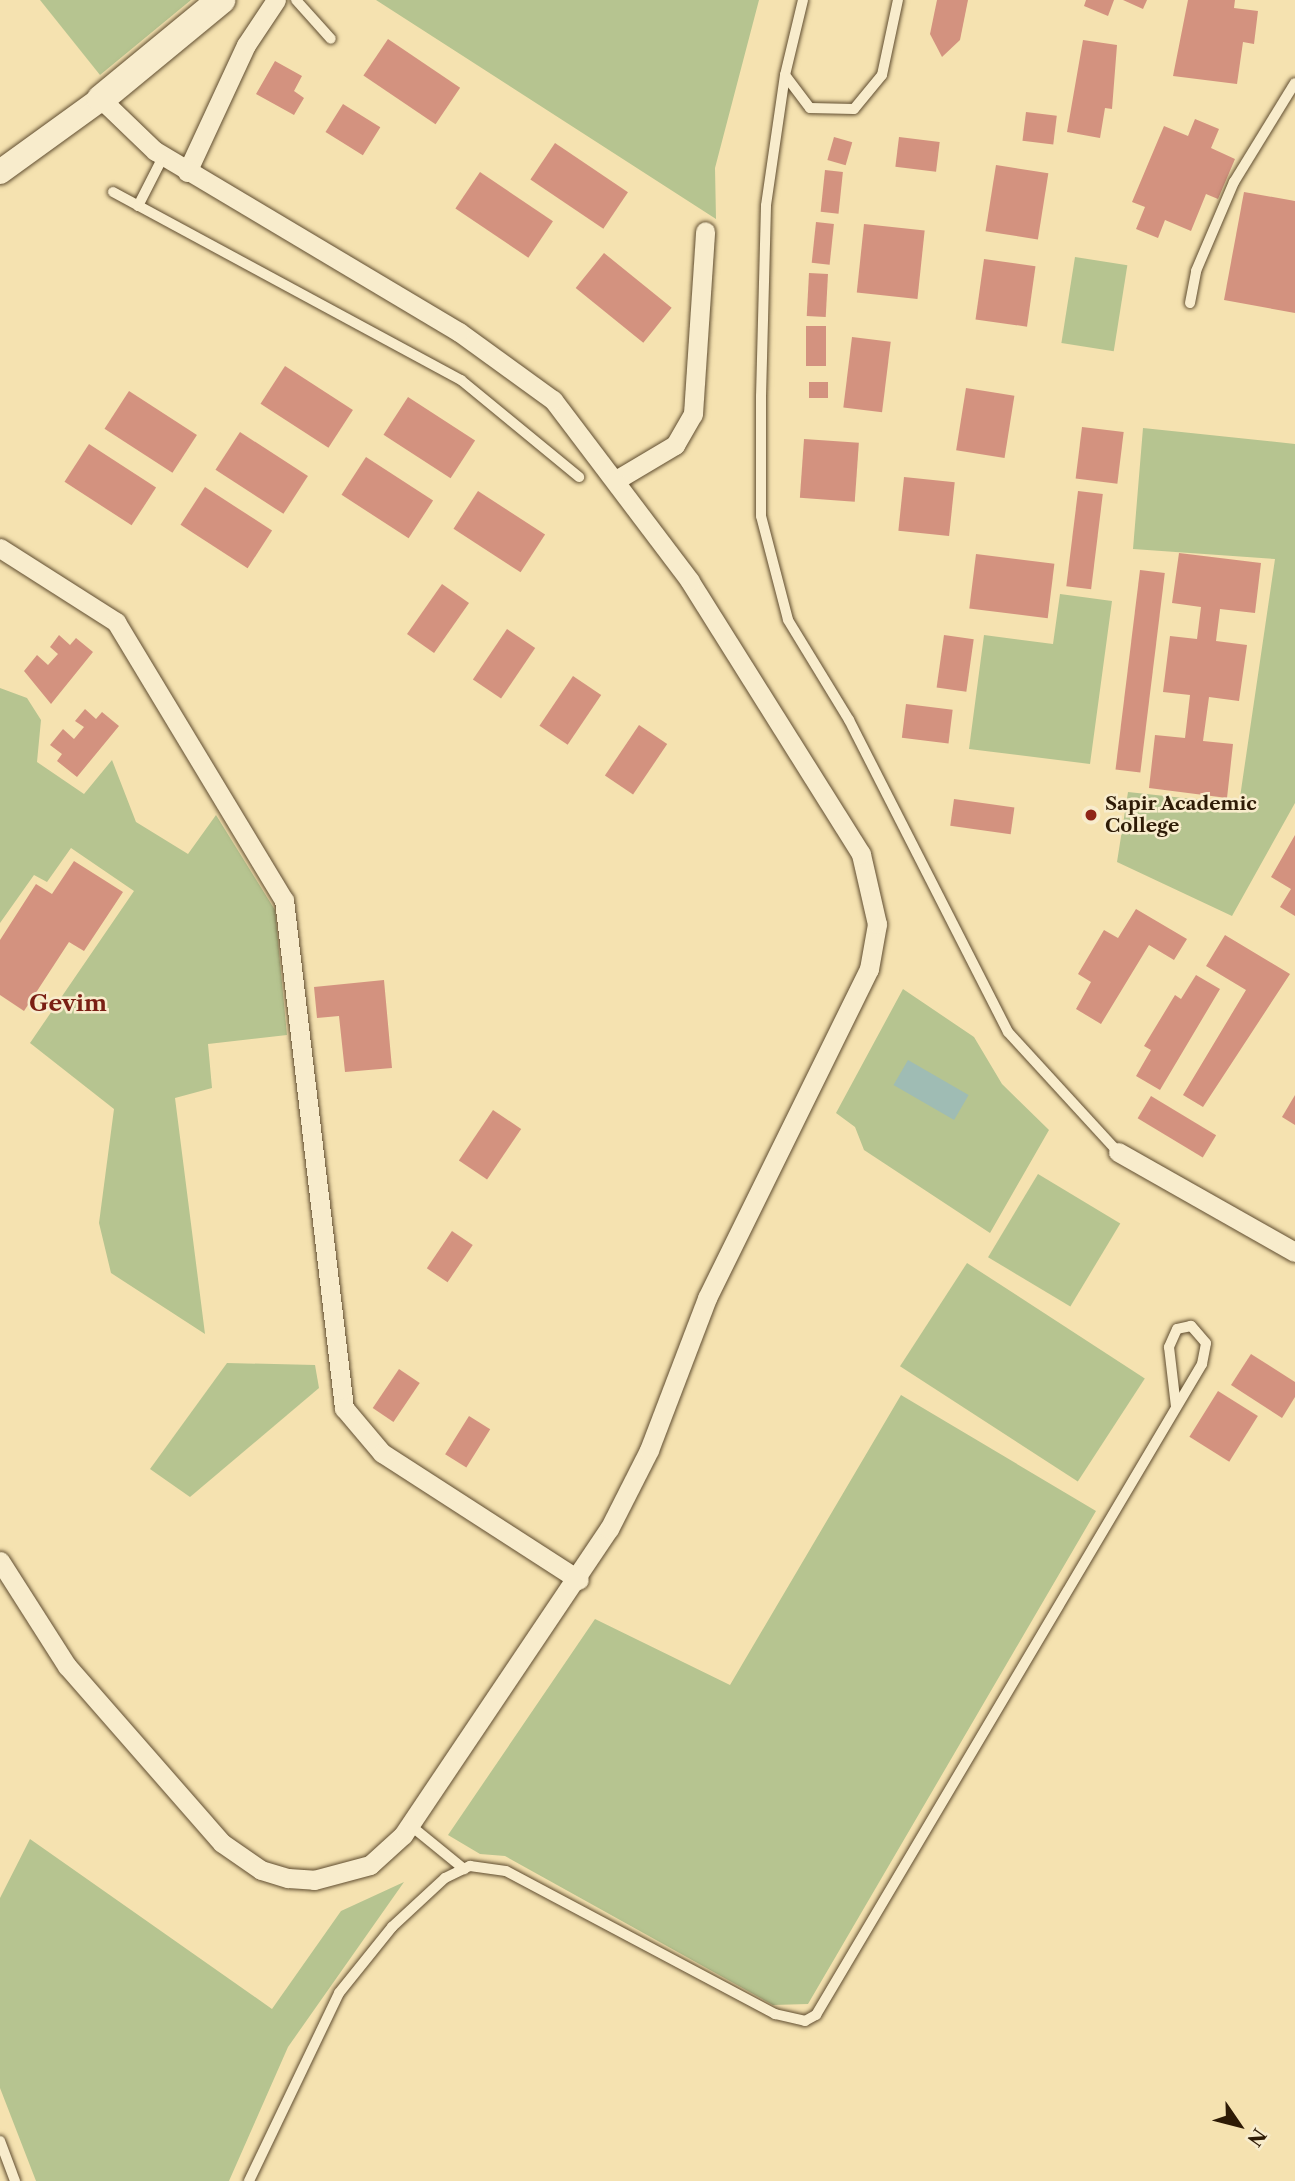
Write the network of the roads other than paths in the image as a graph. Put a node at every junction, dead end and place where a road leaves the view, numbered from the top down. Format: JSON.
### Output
{"nodes":[{"id":1,"x":221,"y":0,"type":"edge"},
{"id":2,"x":276,"y":0,"type":"edge"},
{"id":3,"x":296,"y":0,"type":"edge"},
{"id":4,"x":803,"y":0,"type":"edge"},
{"id":5,"x":898,"y":0,"type":"edge"},
{"id":6,"x":331,"y":39,"type":"dead end"},
{"id":7,"x":785,"y":75,"type":"junction"},
{"id":8,"x":1295,"y":83,"type":"edge"},
{"id":9,"x":101,"y":99,"type":"junction"},
{"id":10,"x":163,"y":157,"type":"junction"},
{"id":11,"x":0,"y":172,"type":"edge"},
{"id":12,"x":187,"y":172,"type":"junction"},
{"id":13,"x":113,"y":192,"type":"dead end"},
{"id":14,"x":138,"y":206,"type":"junction"},
{"id":15,"x":705,"y":230,"type":"dead end"},
{"id":16,"x":1190,"y":303,"type":"dead end"},
{"id":17,"x":579,"y":477,"type":"dead end"},
{"id":18,"x":616,"y":480,"type":"junction"},
{"id":19,"x":0,"y":548,"type":"edge"},
{"id":20,"x":1118,"y":1152,"type":"joint"},
{"id":21,"x":1295,"y":1252,"type":"edge"},
{"id":22,"x":1177,"y":1407,"type":"junction"},
{"id":23,"x":0,"y":1561,"type":"edge"},
{"id":24,"x":579,"y":1580,"type":"junction"},
{"id":25,"x":6,"y":1588,"type":"edge"},
{"id":26,"x":410,"y":1825,"type":"junction"},
{"id":27,"x":464,"y":1869,"type":"junction"},
{"id":28,"x":0,"y":2141,"type":"edge"},
{"id":29,"x":15,"y":2181,"type":"edge"},
{"id":30,"x":249,"y":2181,"type":"edge"}],
"edges":[{"from":1,"to":9,"type":"main road"},
{"from":2,"to":12,"type":"street"},
{"from":3,"to":6,"type":"lane"},
{"from":4,"to":7,"type":"lane"},
{"from":5,"to":7,"type":"lane"},
{"from":7,"to":20,"type":"lane"},
{"from":8,"to":16,"type":"lane"},
{"from":9,"to":10,"type":"street"},
{"from":9,"to":11,"type":"street"},
{"from":10,"to":12,"type":"street"},
{"from":10,"to":14,"type":"lane"},
{"from":12,"to":18,"type":"street"},
{"from":13,"to":14,"type":"lane"},
{"from":14,"to":17,"type":"lane"},
{"from":15,"to":18,"type":"street"},
{"from":18,"to":24,"type":"street"},
{"from":19,"to":24,"type":"street"},
{"from":20,"to":21,"type":"street"},
{"from":22,"to":22,"type":"lane"},
{"from":22,"to":27,"type":"lane"},
{"from":23,"to":25,"type":"street"},
{"from":24,"to":26,"type":"street"},
{"from":25,"to":26,"type":"street"},
{"from":26,"to":27,"type":"lane"},
{"from":27,"to":30,"type":"lane"},
{"from":28,"to":29,"type":"lane"}]}
